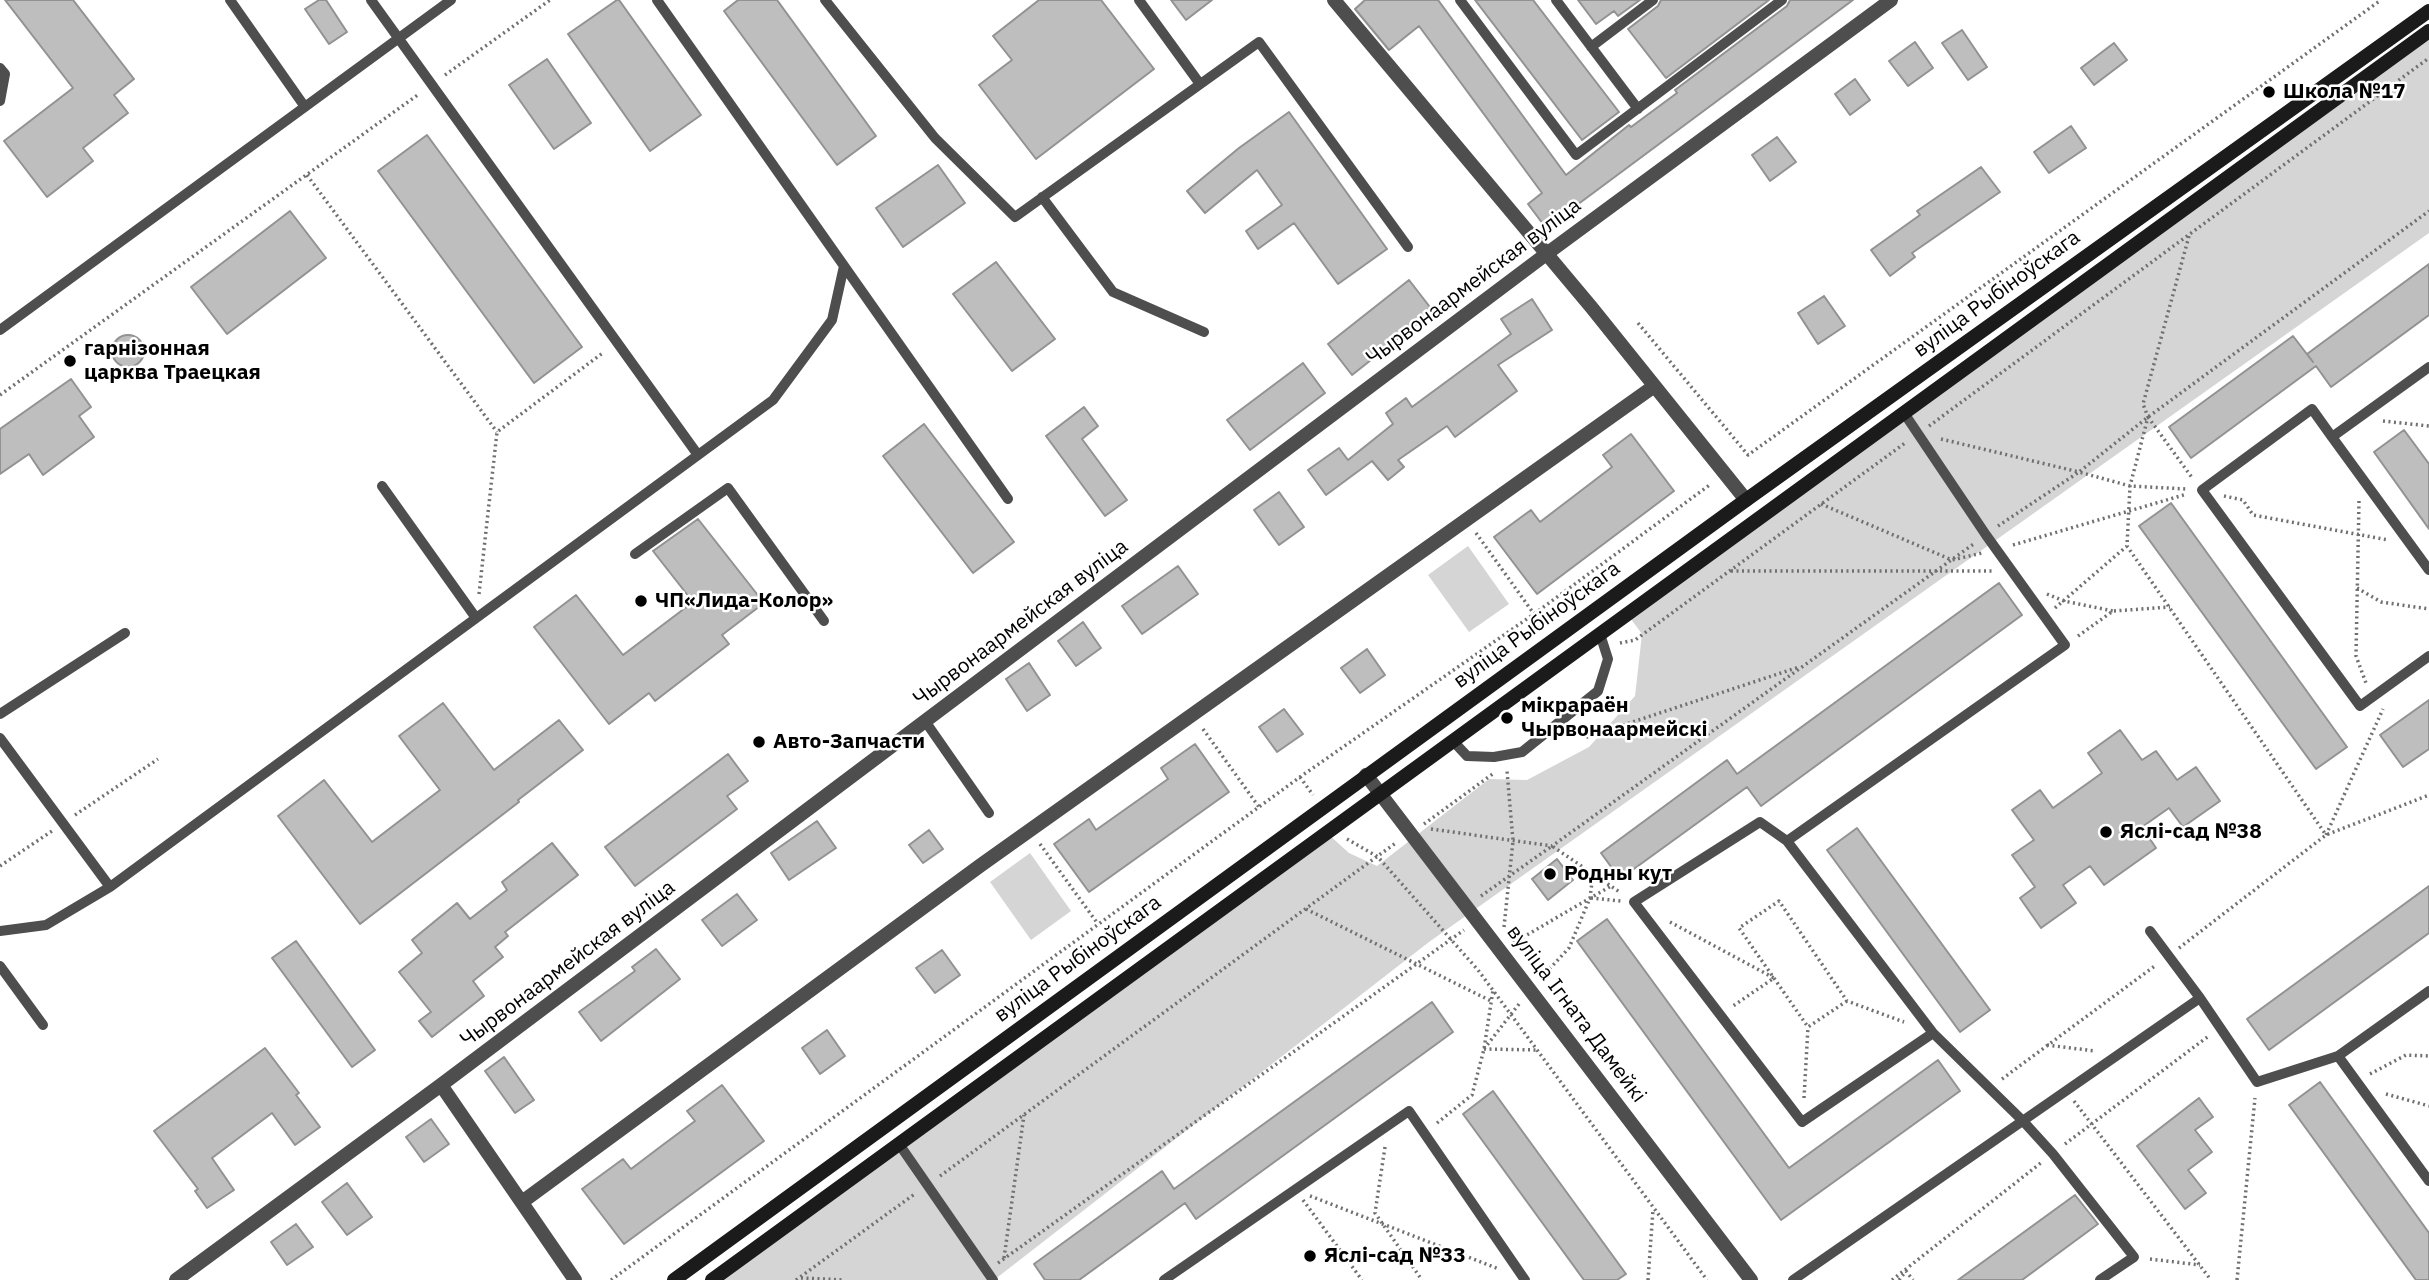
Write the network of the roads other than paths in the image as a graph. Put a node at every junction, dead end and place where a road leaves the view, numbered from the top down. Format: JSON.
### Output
{"nodes":[{"id":1,"x":230,"y":0,"type":"edge"},
{"id":2,"x":371,"y":0,"type":"edge"},
{"id":3,"x":451,"y":0,"type":"edge"},
{"id":4,"x":657,"y":0,"type":"edge"},
{"id":5,"x":825,"y":0,"type":"edge"},
{"id":6,"x":1139,"y":0,"type":"edge"},
{"id":7,"x":1334,"y":0,"type":"edge"},
{"id":8,"x":1460,"y":0,"type":"edge"},
{"id":9,"x":1556,"y":0,"type":"edge"},
{"id":10,"x":1653,"y":0,"type":"edge"},
{"id":11,"x":1782,"y":0,"type":"edge"},
{"id":12,"x":1891,"y":0,"type":"edge"},
{"id":13,"x":2429,"y":11,"type":"edge"},
{"id":14,"x":2429,"y":31,"type":"edge"},
{"id":15,"x":398,"y":39,"type":"junction"},
{"id":16,"x":1591,"y":47,"type":"junction"},
{"id":17,"x":0,"y":68,"type":"edge"},
{"id":18,"x":1200,"y":84,"type":"junction"},
{"id":19,"x":0,"y":101,"type":"edge"},
{"id":20,"x":305,"y":107,"type":"junction"},
{"id":21,"x":1638,"y":109,"type":"junction"},
{"id":22,"x":1042,"y":197,"type":"junction"},
{"id":23,"x":1408,"y":247,"type":"dead end"},
{"id":24,"x":1545,"y":255,"type":"junction"},
{"id":25,"x":844,"y":267,"type":"junction"},
{"id":26,"x":0,"y":330,"type":"edge"},
{"id":27,"x":1204,"y":332,"type":"dead end"},
{"id":28,"x":2429,"y":367,"type":"edge"},
{"id":29,"x":1653,"y":387,"type":"junction"},
{"id":30,"x":1904,"y":413,"type":"junction"},
{"id":31,"x":2332,"y":436,"type":"junction"},
{"id":32,"x":698,"y":455,"type":"junction"},
{"id":33,"x":382,"y":486,"type":"dead end"},
{"id":34,"x":1008,"y":499,"type":"dead end"},
{"id":35,"x":1746,"y":500,"type":"junction"},
{"id":36,"x":635,"y":554,"type":"dead end"},
{"id":37,"x":2429,"y":569,"type":"edge"},
{"id":38,"x":476,"y":618,"type":"junction"},
{"id":39,"x":824,"y":621,"type":"dead end"},
{"id":40,"x":125,"y":633,"type":"dead end"},
{"id":41,"x":1602,"y":640,"type":"junction"},
{"id":42,"x":2429,"y":656,"type":"edge"},
{"id":43,"x":0,"y":714,"type":"edge"},
{"id":44,"x":925,"y":721,"type":"junction"},
{"id":45,"x":0,"y":738,"type":"edge"},
{"id":46,"x":1453,"y":741,"type":"junction"},
{"id":47,"x":1366,"y":775,"type":"junction"},
{"id":48,"x":1381,"y":794,"type":"junction"},
{"id":49,"x":989,"y":813,"type":"dead end"},
{"id":50,"x":1787,"y":841,"type":"junction"},
{"id":51,"x":110,"y":887,"type":"junction"},
{"id":52,"x":2150,"y":931,"type":"dead end"},
{"id":53,"x":0,"y":932,"type":"edge"},
{"id":54,"x":0,"y":966,"type":"edge"},
{"id":55,"x":2429,"y":991,"type":"edge"},
{"id":56,"x":2200,"y":998,"type":"junction"},
{"id":57,"x":43,"y":1025,"type":"dead end"},
{"id":58,"x":1933,"y":1033,"type":"junction"},
{"id":59,"x":2338,"y":1056,"type":"junction"},
{"id":60,"x":441,"y":1085,"type":"junction"},
{"id":61,"x":2023,"y":1121,"type":"junction"},
{"id":62,"x":899,"y":1144,"type":"junction"},
{"id":63,"x":2429,"y":1181,"type":"edge"},
{"id":64,"x":522,"y":1202,"type":"junction"},
{"id":65,"x":990,"y":1276,"type":"edge"},
{"id":66,"x":1525,"y":1279,"type":"edge"},
{"id":67,"x":176,"y":1280,"type":"edge"},
{"id":68,"x":575,"y":1280,"type":"edge"},
{"id":69,"x":674,"y":1280,"type":"edge"},
{"id":70,"x":712,"y":1280,"type":"edge"},
{"id":71,"x":1164,"y":1280,"type":"edge"},
{"id":72,"x":1751,"y":1280,"type":"edge"},
{"id":73,"x":1793,"y":1280,"type":"edge"},
{"id":74,"x":2100,"y":1280,"type":"edge"}],
"edges":[{"from":1,"to":20,"type":"lane"},
{"from":2,"to":15,"type":"lane"},
{"from":3,"to":15,"type":"lane"},
{"from":4,"to":25,"type":"lane"},
{"from":5,"to":22,"type":"lane"},
{"from":6,"to":18,"type":"lane"},
{"from":7,"to":24,"type":"street"},
{"from":8,"to":21,"type":"lane"},
{"from":9,"to":16,"type":"lane"},
{"from":10,"to":16,"type":"lane"},
{"from":11,"to":21,"type":"lane"},
{"from":12,"to":24,"type":"street","name":"Чырвонаармейская вуліца"},
{"from":13,"to":35,"type":"main road","name":"вуліца Рыбіноўскага"},
{"from":14,"to":30,"type":"main road","name":"вуліца Рыбіноўскага"},
{"from":15,"to":20,"type":"lane"},
{"from":15,"to":32,"type":"lane"},
{"from":16,"to":21,"type":"lane"},
{"from":17,"to":19,"type":"lane"},
{"from":18,"to":22,"type":"lane"},
{"from":18,"to":23,"type":"lane"},
{"from":20,"to":26,"type":"lane"},
{"from":22,"to":27,"type":"lane"},
{"from":24,"to":29,"type":"street"},
{"from":24,"to":44,"type":"street","name":"Чырвонаармейская вуліца"},
{"from":25,"to":32,"type":"lane"},
{"from":25,"to":34,"type":"lane"},
{"from":28,"to":31,"type":"lane"},
{"from":29,"to":35,"type":"street"},
{"from":29,"to":64,"type":"street"},
{"from":30,"to":41,"type":"main road","name":"вуліца Рыбіноўскага"},
{"from":30,"to":50,"type":"lane"},
{"from":31,"to":37,"type":"lane"},
{"from":31,"to":42,"type":"lane"},
{"from":32,"to":38,"type":"lane"},
{"from":33,"to":38,"type":"lane"},
{"from":35,"to":47,"type":"main road","name":"вуліца Рыбіноўскага"},
{"from":36,"to":39,"type":"lane"},
{"from":38,"to":51,"type":"lane"},
{"from":40,"to":43,"type":"lane"},
{"from":41,"to":46,"type":"main road","name":"вуліца Рыбіноўскага"},
{"from":41,"to":46,"type":"lane"},
{"from":44,"to":49,"type":"lane"},
{"from":44,"to":60,"type":"street","name":"Чырвонаармейская вуліца"},
{"from":45,"to":51,"type":"lane"},
{"from":46,"to":48,"type":"main road","name":"вуліца Рыбіноўскага"},
{"from":47,"to":48,"type":"street","name":"вуліца Ігната Дамейкі"},
{"from":47,"to":69,"type":"main road","name":"вуліца Рыбіноўскага"},
{"from":48,"to":62,"type":"main road","name":"вуліца Рыбіноўскага"},
{"from":48,"to":72,"type":"street","name":"вуліца Ігната Дамейкі"},
{"from":50,"to":58,"type":"lane"},
{"from":50,"to":58,"type":"lane"},
{"from":51,"to":53,"type":"lane"},
{"from":52,"to":56,"type":"lane"},
{"from":54,"to":57,"type":"lane"},
{"from":55,"to":59,"type":"lane"},
{"from":56,"to":59,"type":"lane"},
{"from":56,"to":61,"type":"lane"},
{"from":58,"to":61,"type":"lane"},
{"from":59,"to":63,"type":"lane"},
{"from":60,"to":64,"type":"street"},
{"from":60,"to":67,"type":"street","name":"Чырвонаармейская вуліца"},
{"from":61,"to":73,"type":"lane"},
{"from":61,"to":74,"type":"lane"},
{"from":62,"to":65,"type":"lane"},
{"from":62,"to":70,"type":"main road","name":"вуліца Рыбіноўскага"},
{"from":64,"to":68,"type":"street"},
{"from":66,"to":71,"type":"lane"}]}
